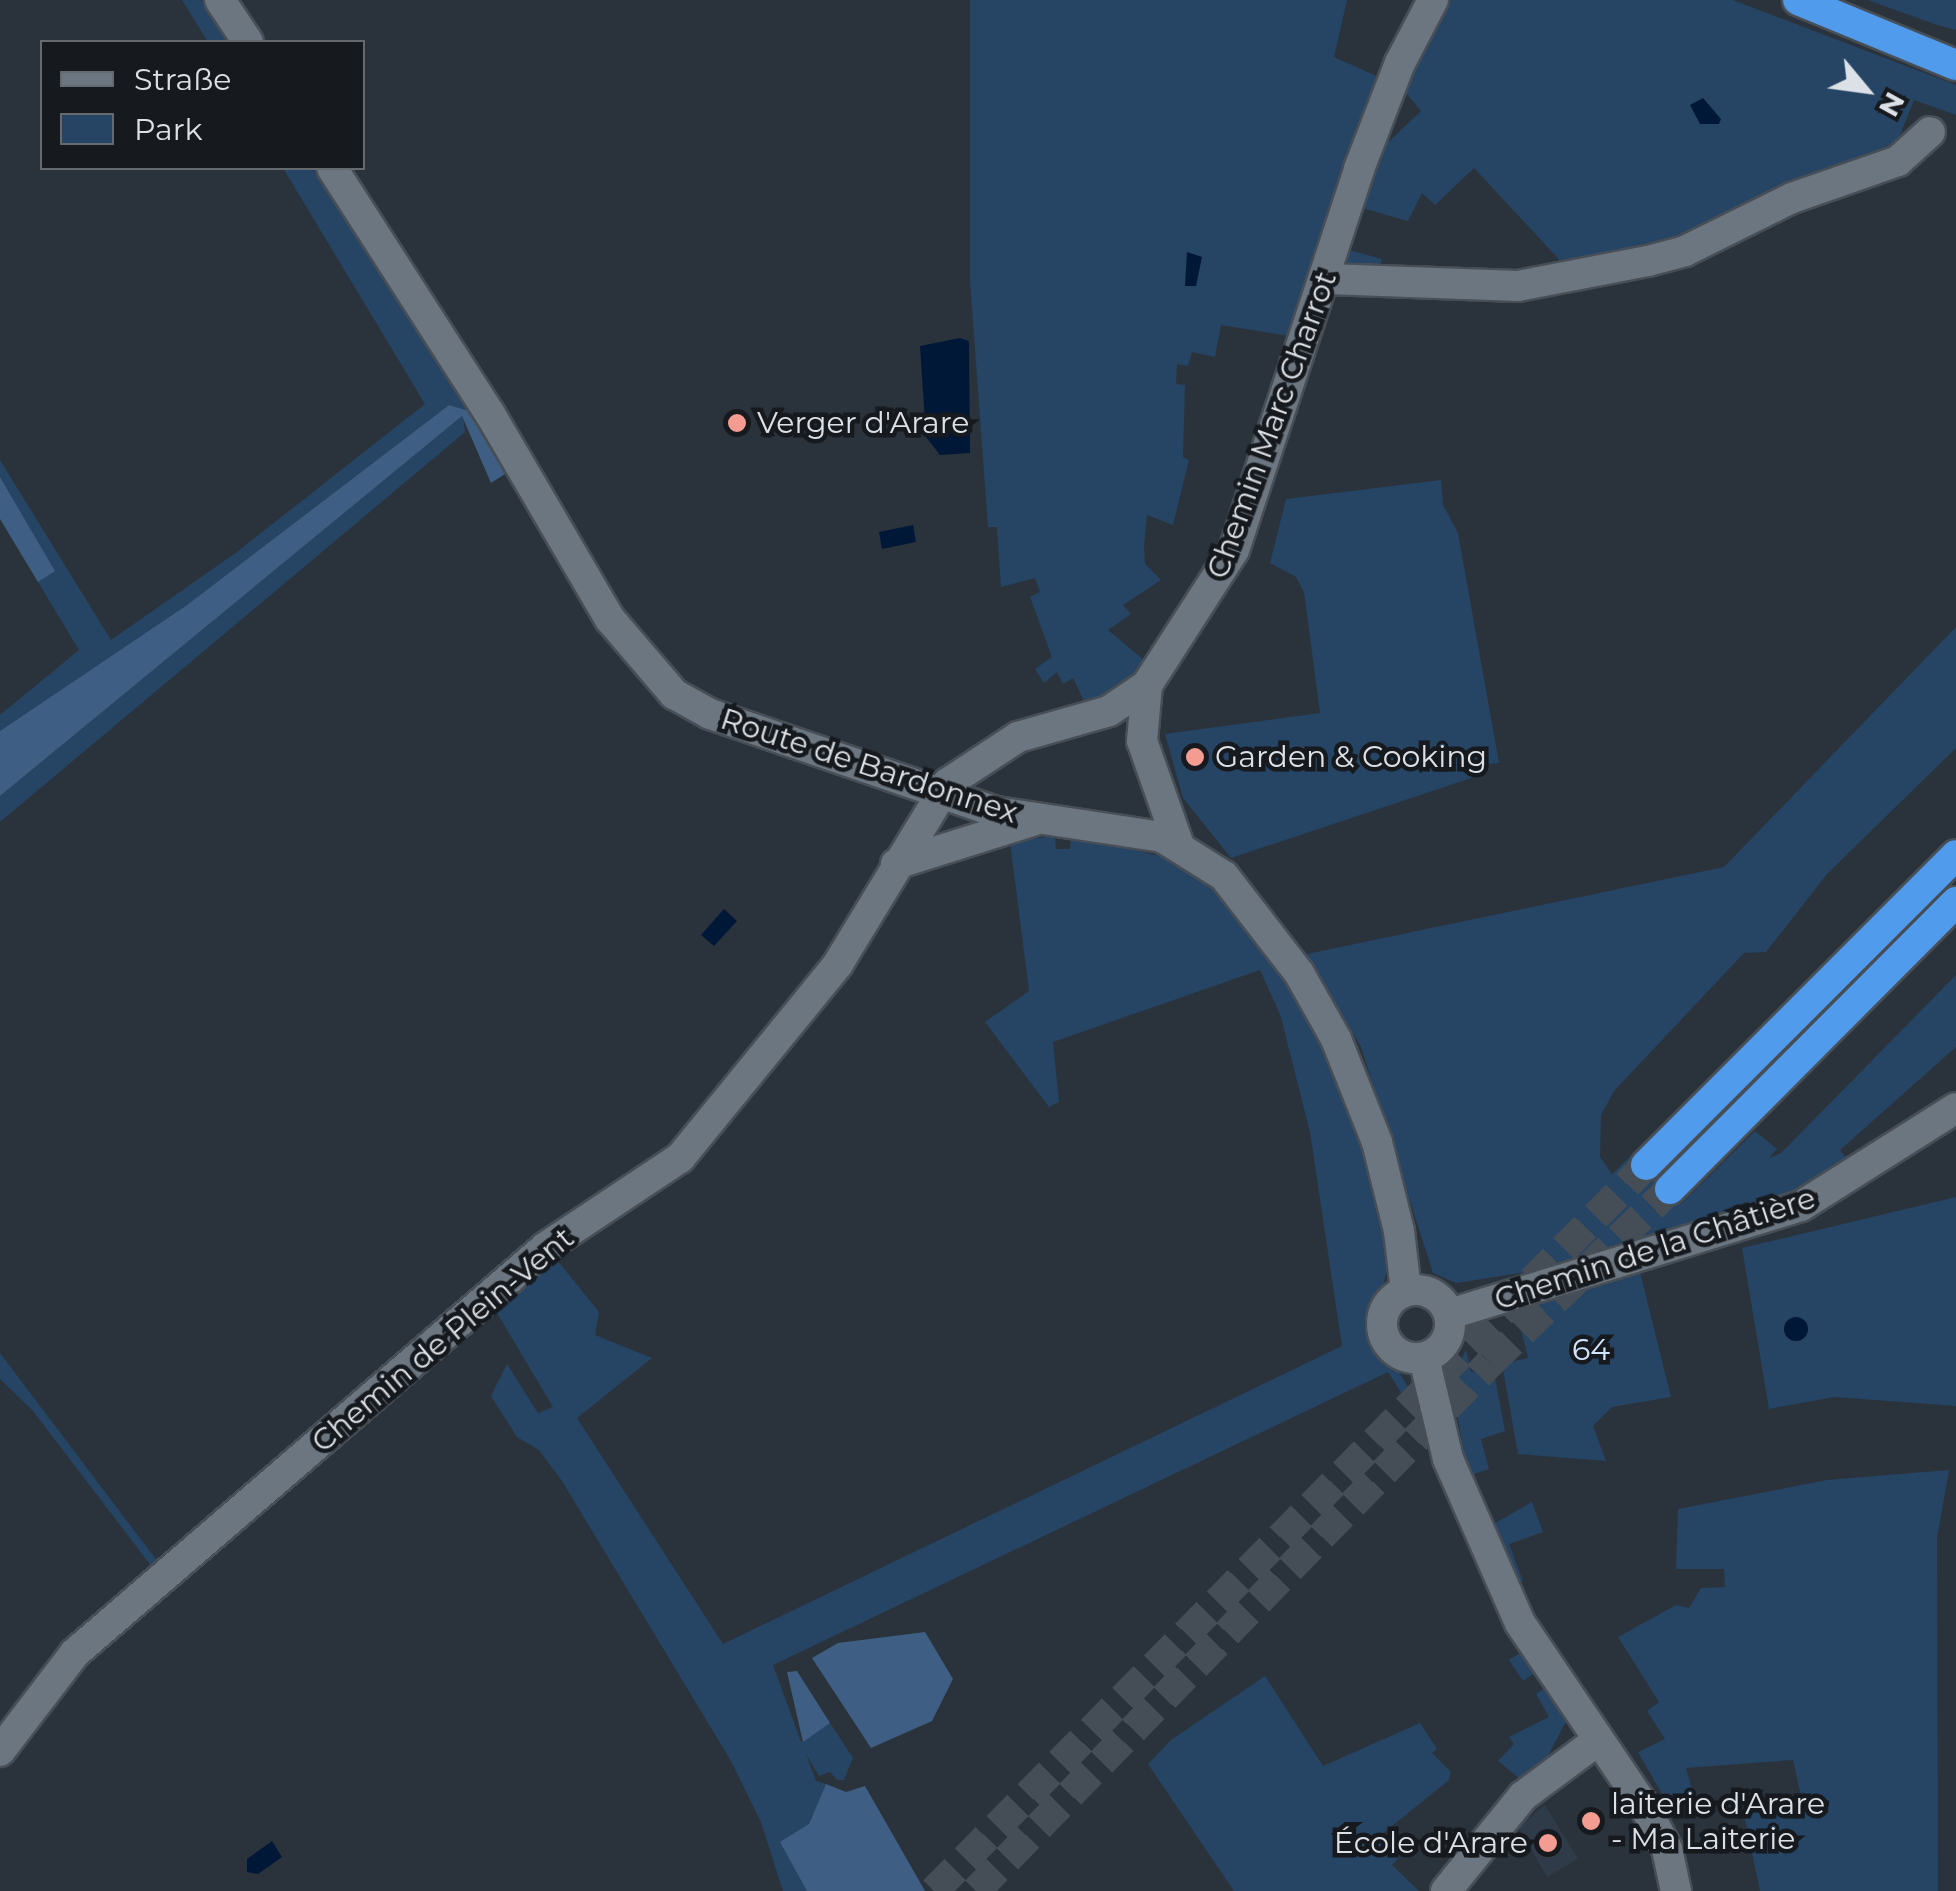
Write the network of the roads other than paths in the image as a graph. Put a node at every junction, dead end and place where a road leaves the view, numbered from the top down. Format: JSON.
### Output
{"nodes":[{"id":1,"x":220,"y":0,"type":"edge"},
{"id":2,"x":1433,"y":0,"type":"edge"},
{"id":3,"x":1798,"y":0,"type":"edge"},
{"id":4,"x":247,"y":40,"type":"edge"},
{"id":5,"x":1924,"y":52,"type":"junction"},
{"id":6,"x":1956,"y":56,"type":"edge"},
{"id":7,"x":1956,"y":65,"type":"edge"},
{"id":8,"x":1930,"y":132,"type":"dead end"},
{"id":9,"x":333,"y":170,"type":"edge"},
{"id":10,"x":1327,"y":279,"type":"junction"},
{"id":11,"x":1147,"y":685,"type":"junction"},
{"id":12,"x":938,"y":792,"type":"junction"},
{"id":13,"x":1035,"y":820,"type":"junction"},
{"id":14,"x":1178,"y":843,"type":"junction"},
{"id":15,"x":1956,"y":854,"type":"edge"},
{"id":16,"x":896,"y":864,"type":"junction"},
{"id":17,"x":1956,"y":902,"type":"edge"},
{"id":18,"x":1956,"y":1108,"type":"edge"},
{"id":19,"x":1646,"y":1165,"type":"tunnel mouth"},
{"id":20,"x":1670,"y":1189,"type":"tunnel mouth"},
{"id":21,"x":1406,"y":1291,"type":"junction"},
{"id":22,"x":1450,"y":1314,"type":"junction"},
{"id":23,"x":1424,"y":1358,"type":"junction"},
{"id":24,"x":1596,"y":1741,"type":"junction"},
{"id":25,"x":0,"y":1751,"type":"edge"},
{"id":26,"x":1446,"y":1891,"type":"edge"},
{"id":27,"x":1676,"y":1891,"type":"edge"}],
"edges":[{"from":1,"to":4,"type":"street"},
{"from":2,"to":10,"type":"street","name":"Chemin Marc Charrot"},
{"from":3,"to":5,"type":"highway"},
{"from":5,"to":6,"type":"highway"},
{"from":5,"to":7,"type":"highway"},
{"from":8,"to":10,"type":"street"},
{"from":9,"to":12,"type":"street","name":"Route de Bardonnex"},
{"from":10,"to":11,"type":"street","name":"Chemin Marc Charrot"},
{"from":11,"to":12,"type":"street"},
{"from":11,"to":14,"type":"street","name":"Chemin Marc Charrot"},
{"from":12,"to":13,"type":"street","name":"Route de Bardonnex"},
{"from":12,"to":16,"type":"street","name":"Chemin de Plein-Vent"},
{"from":13,"to":14,"type":"street","name":"Route de Bardonnex"},
{"from":13,"to":16,"type":"street"},
{"from":14,"to":21,"type":"street","name":"Route de Bardonnex"},
{"from":15,"to":19,"type":"highway"},
{"from":16,"to":25,"type":"street","name":"Chemin de Plein-Vent"},
{"from":17,"to":20,"type":"highway"},
{"from":18,"to":22,"type":"street","name":"Chemin de la Châtière"},
{"from":21,"to":22,"type":"street"},
{"from":21,"to":23,"type":"street"},
{"from":22,"to":23,"type":"street"},
{"from":23,"to":24,"type":"street"},
{"from":24,"to":26,"type":"street"},
{"from":24,"to":27,"type":"street"}]}
